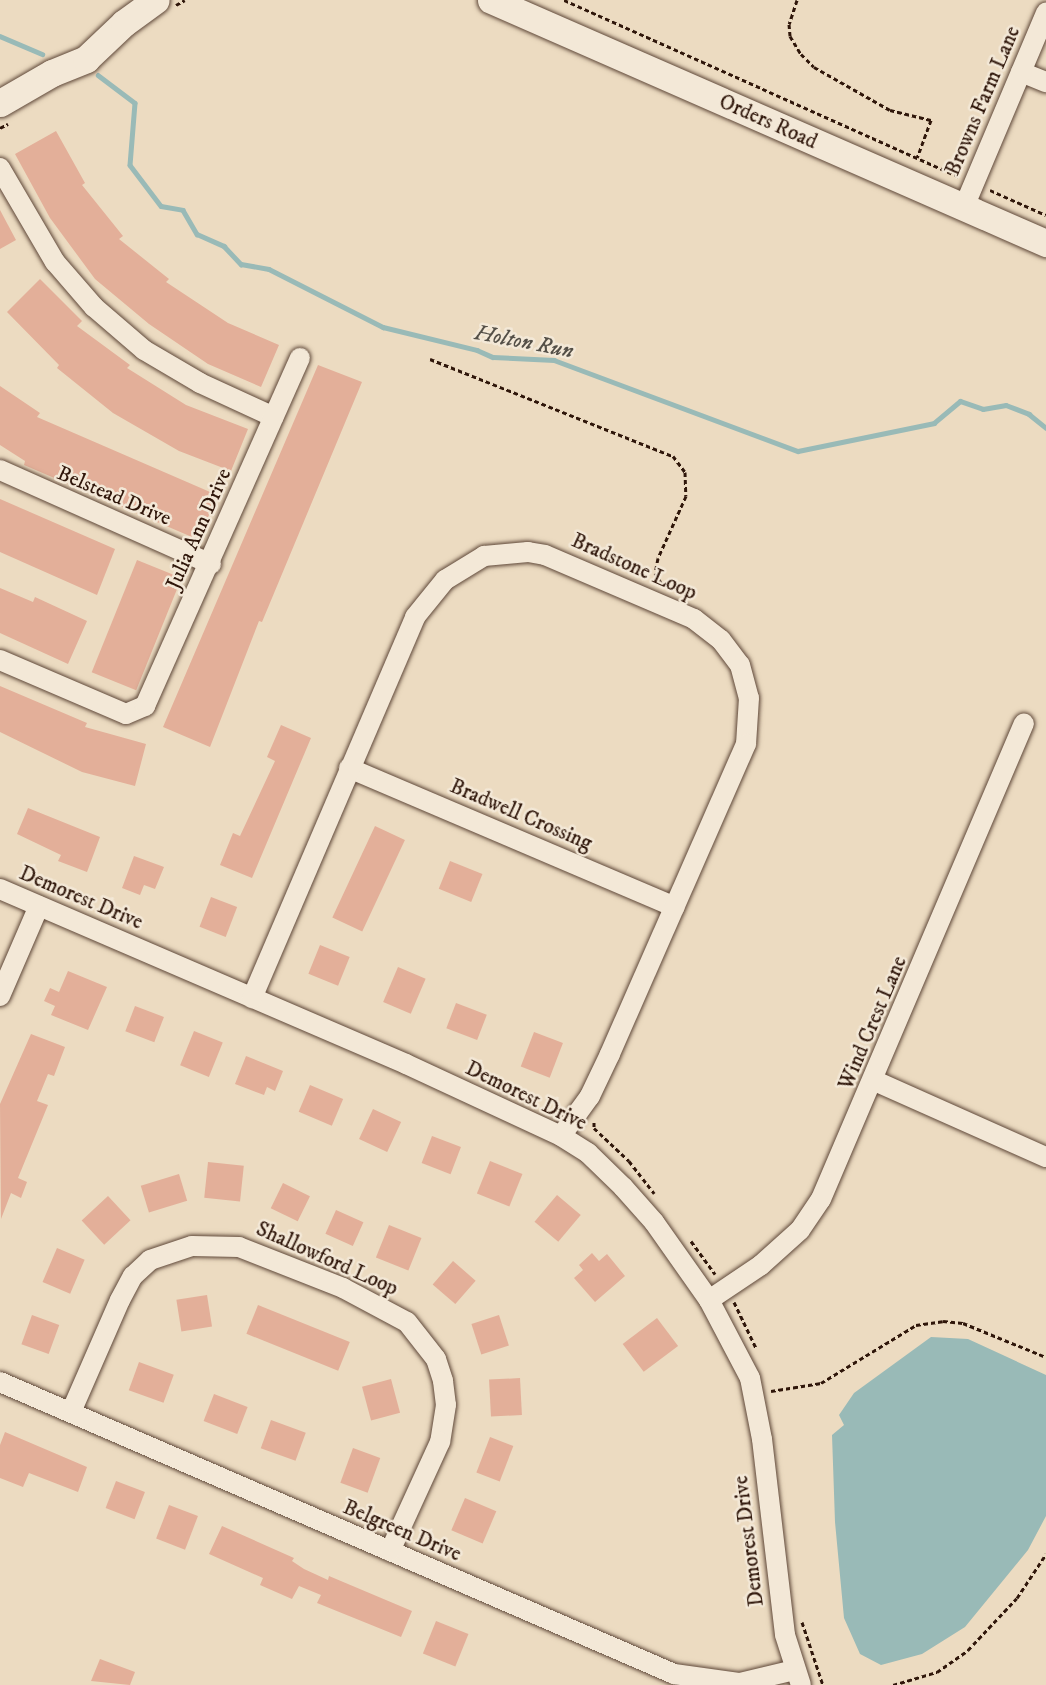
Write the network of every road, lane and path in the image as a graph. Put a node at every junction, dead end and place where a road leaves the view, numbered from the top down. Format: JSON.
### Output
{"nodes":[{"id":1,"x":127,"y":0,"type":"edge"},
{"id":2,"x":156,"y":0,"type":"edge"},
{"id":3,"x":491,"y":0,"type":"edge"},
{"id":4,"x":564,"y":0,"type":"edge"},
{"id":5,"x":797,"y":0,"type":"edge"},
{"id":6,"x":1046,"y":13,"type":"edge"},
{"id":7,"x":1022,"y":72,"type":"junction"},
{"id":8,"x":52,"y":73,"type":"junction"},
{"id":9,"x":1046,"y":82,"type":"edge"},
{"id":10,"x":0,"y":103,"type":"edge"},
{"id":11,"x":917,"y":158,"type":"junction"},
{"id":12,"x":0,"y":169,"type":"edge"},
{"id":13,"x":969,"y":195,"type":"junction"},
{"id":14,"x":1046,"y":215,"type":"edge"},
{"id":15,"x":1046,"y":243,"type":"edge"},
{"id":16,"x":300,"y":358,"type":"dead end"},
{"id":17,"x":430,"y":358,"type":"dead end"},
{"id":18,"x":274,"y":417,"type":"junction"},
{"id":19,"x":0,"y":470,"type":"edge"},
{"id":20,"x":211,"y":564,"type":"junction"},
{"id":21,"x":670,"y":588,"type":"dead end"},
{"id":22,"x":0,"y":660,"type":"edge"},
{"id":23,"x":1024,"y":723,"type":"dead end"},
{"id":24,"x":349,"y":768,"type":"junction"},
{"id":25,"x":0,"y":889,"type":"edge"},
{"id":26,"x":39,"y":906,"type":"junction"},
{"id":27,"x":675,"y":907,"type":"junction"},
{"id":28,"x":0,"y":996,"type":"edge"},
{"id":29,"x":252,"y":998,"type":"junction"},
{"id":30,"x":875,"y":1081,"type":"junction"},
{"id":31,"x":594,"y":1118,"type":"dead end"},
{"id":32,"x":561,"y":1136,"type":"junction"},
{"id":33,"x":1046,"y":1157,"type":"edge"},
{"id":34,"x":658,"y":1198,"type":"dead end"},
{"id":35,"x":684,"y":1232,"type":"dead end"},
{"id":36,"x":717,"y":1295,"type":"junction"},
{"id":37,"x":1046,"y":1357,"type":"edge"},
{"id":38,"x":760,"y":1359,"type":"dead end"},
{"id":39,"x":769,"y":1381,"type":"dead end"},
{"id":40,"x":0,"y":1382,"type":"edge"},
{"id":41,"x":771,"y":1391,"type":"junction"},
{"id":42,"x":774,"y":1402,"type":"dead end"},
{"id":43,"x":71,"y":1412,"type":"junction"},
{"id":44,"x":390,"y":1551,"type":"junction"},
{"id":45,"x":1046,"y":1554,"type":"edge"},
{"id":46,"x":800,"y":1612,"type":"dead end"},
{"id":47,"x":797,"y":1677,"type":"edge"},
{"id":48,"x":823,"y":1685,"type":"edge"},
{"id":49,"x":893,"y":1685,"type":"edge"}],
"edges":[{"from":1,"to":8,"type":"street"},
{"from":2,"to":8,"type":"street"},
{"from":3,"to":13,"type":"street","name":"Orders Road"},
{"from":4,"to":11,"type":"path"},
{"from":5,"to":11,"type":"path"},
{"from":6,"to":7,"type":"street","name":"Browns Farm Lane"},
{"from":7,"to":9,"type":"street"},
{"from":7,"to":13,"type":"street","name":"Browns Farm Lane"},
{"from":8,"to":10,"type":"street"},
{"from":11,"to":13,"type":"path"},
{"from":12,"to":18,"type":"street"},
{"from":13,"to":14,"type":"path"},
{"from":13,"to":15,"type":"street","name":"Orders Road"},
{"from":16,"to":18,"type":"street","name":"Julia Ann Drive"},
{"from":17,"to":21,"type":"path"},
{"from":18,"to":20,"type":"street","name":"Julia Ann Drive"},
{"from":19,"to":20,"type":"street","name":"Belstead Drive"},
{"from":20,"to":22,"type":"street","name":"Julia Ann Drive"},
{"from":23,"to":30,"type":"street","name":"Wind Crest Lane"},
{"from":24,"to":27,"type":"street","name":"Bradwell Crossing"},
{"from":24,"to":27,"type":"street","name":"Bradstone Loop"},
{"from":24,"to":29,"type":"street","name":"Bradstone Loop"},
{"from":25,"to":26,"type":"street","name":"Demorest Drive"},
{"from":26,"to":28,"type":"street"},
{"from":26,"to":29,"type":"street","name":"Demorest Drive"},
{"from":27,"to":32,"type":"street","name":"Bradstone Loop"},
{"from":29,"to":32,"type":"street","name":"Demorest Drive"},
{"from":30,"to":33,"type":"street"},
{"from":30,"to":36,"type":"street","name":"Wind Crest Lane"},
{"from":31,"to":34,"type":"path"},
{"from":32,"to":36,"type":"street","name":"Demorest Drive"},
{"from":35,"to":36,"type":"path"},
{"from":36,"to":38,"type":"path"},
{"from":36,"to":47,"type":"street","name":"Demorest Drive"},
{"from":37,"to":41,"type":"path"},
{"from":39,"to":41,"type":"path"},
{"from":40,"to":43,"type":"street","name":"Belgreen Drive"},
{"from":41,"to":42,"type":"path"},
{"from":43,"to":44,"type":"street","name":"Belgreen Drive"},
{"from":43,"to":44,"type":"street","name":"Shallowford Loop"},
{"from":44,"to":47,"type":"street","name":"Belgreen Drive"},
{"from":45,"to":49,"type":"path"},
{"from":46,"to":48,"type":"path"}]}
